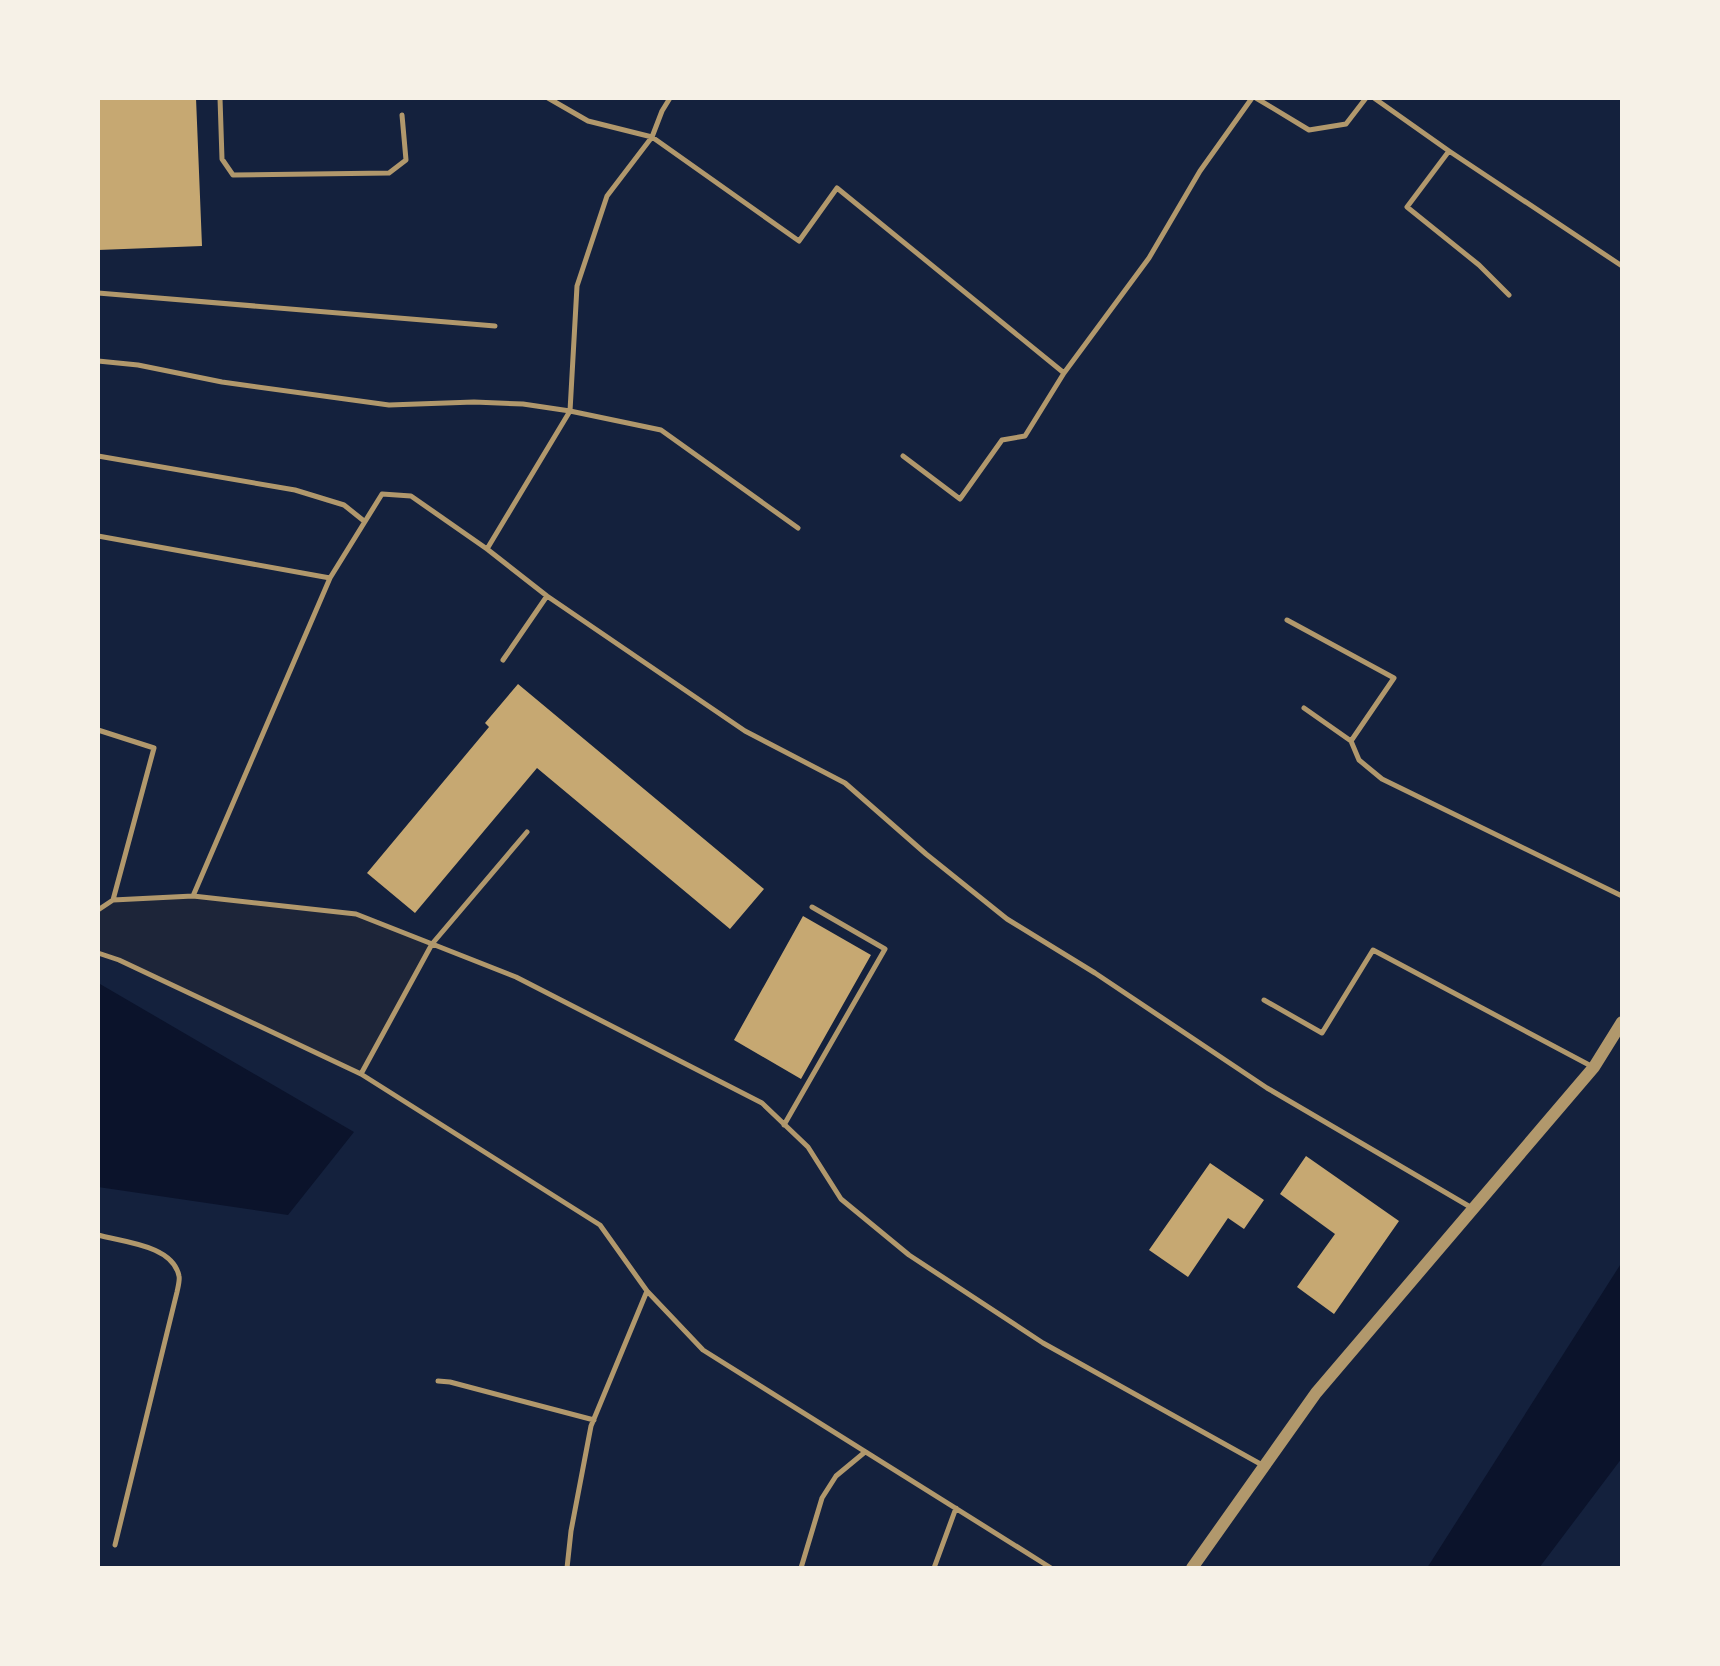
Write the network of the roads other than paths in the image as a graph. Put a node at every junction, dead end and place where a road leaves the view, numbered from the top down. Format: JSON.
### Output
{"nodes":[{"id":1,"x":220,"y":98,"type":"edge"},
{"id":2,"x":548,"y":98,"type":"edge"},
{"id":3,"x":670,"y":98,"type":"edge"},
{"id":4,"x":1254,"y":98,"type":"edge"},
{"id":5,"x":1366,"y":98,"type":"edge"},
{"id":6,"x":1374,"y":98,"type":"edge"},
{"id":7,"x":402,"y":115,"type":"dead end"},
{"id":8,"x":652,"y":137,"type":"junction"},
{"id":9,"x":1448,"y":151,"type":"junction"},
{"id":10,"x":1622,"y":266,"type":"edge"},
{"id":11,"x":98,"y":293,"type":"edge"},
{"id":12,"x":1509,"y":295,"type":"dead end"},
{"id":13,"x":495,"y":326,"type":"dead end"},
{"id":14,"x":98,"y":361,"type":"edge"},
{"id":15,"x":1065,"y":373,"type":"junction"},
{"id":16,"x":570,"y":411,"type":"junction"},
{"id":17,"x":98,"y":456,"type":"edge"},
{"id":18,"x":903,"y":456,"type":"dead end"},
{"id":19,"x":364,"y":521,"type":"junction"},
{"id":20,"x":798,"y":528,"type":"dead end"},
{"id":21,"x":98,"y":536,"type":"edge"},
{"id":22,"x":487,"y":549,"type":"junction"},
{"id":23,"x":330,"y":578,"type":"junction"},
{"id":24,"x":547,"y":596,"type":"junction"},
{"id":25,"x":1287,"y":620,"type":"dead end"},
{"id":26,"x":503,"y":660,"type":"dead end"},
{"id":27,"x":1304,"y":708,"type":"dead end"},
{"id":28,"x":98,"y":730,"type":"edge"},
{"id":29,"x":1351,"y":741,"type":"junction"},
{"id":30,"x":527,"y":832,"type":"dead end"},
{"id":31,"x":193,"y":896,"type":"junction"},
{"id":32,"x":1622,"y":896,"type":"edge"},
{"id":33,"x":113,"y":900,"type":"junction"},
{"id":34,"x":812,"y":907,"type":"dead end"},
{"id":35,"x":98,"y":910,"type":"edge"},
{"id":36,"x":432,"y":944,"type":"junction"},
{"id":37,"x":98,"y":953,"type":"edge"},
{"id":38,"x":1264,"y":1000,"type":"dead end"},
{"id":39,"x":1622,"y":1022,"type":"edge"},
{"id":40,"x":1594,"y":1067,"type":"junction"},
{"id":41,"x":361,"y":1074,"type":"junction"},
{"id":42,"x":784,"y":1125,"type":"junction"},
{"id":43,"x":1472,"y":1208,"type":"junction"},
{"id":44,"x":98,"y":1235,"type":"edge"},
{"id":45,"x":647,"y":1291,"type":"junction"},
{"id":46,"x":438,"y":1381,"type":"dead end"},
{"id":47,"x":594,"y":1420,"type":"junction"},
{"id":48,"x":865,"y":1452,"type":"junction"},
{"id":49,"x":1264,"y":1466,"type":"junction"},
{"id":50,"x":956,"y":1508,"type":"junction"},
{"id":51,"x":115,"y":1545,"type":"dead end"},
{"id":52,"x":567,"y":1568,"type":"edge"},
{"id":53,"x":801,"y":1568,"type":"edge"},
{"id":54,"x":934,"y":1568,"type":"edge"},
{"id":55,"x":1051,"y":1568,"type":"edge"},
{"id":56,"x":1192,"y":1568,"type":"edge"}],
"edges":[{"from":1,"to":7,"type":"lane"},
{"from":2,"to":8,"type":"lane"},
{"from":3,"to":8,"type":"lane"},
{"from":4,"to":5,"type":"lane"},
{"from":4,"to":15,"type":"lane"},
{"from":6,"to":9,"type":"lane"},
{"from":8,"to":15,"type":"lane"},
{"from":8,"to":16,"type":"lane"},
{"from":9,"to":10,"type":"lane"},
{"from":9,"to":12,"type":"lane"},
{"from":11,"to":13,"type":"lane"},
{"from":14,"to":16,"type":"lane"},
{"from":15,"to":18,"type":"lane"},
{"from":16,"to":20,"type":"lane"},
{"from":16,"to":22,"type":"lane"},
{"from":17,"to":19,"type":"lane"},
{"from":19,"to":22,"type":"lane"},
{"from":19,"to":23,"type":"lane"},
{"from":21,"to":23,"type":"lane"},
{"from":22,"to":24,"type":"lane"},
{"from":23,"to":31,"type":"lane"},
{"from":24,"to":26,"type":"lane"},
{"from":24,"to":43,"type":"lane"},
{"from":25,"to":29,"type":"lane"},
{"from":27,"to":29,"type":"lane"},
{"from":28,"to":33,"type":"lane"},
{"from":29,"to":32,"type":"lane"},
{"from":30,"to":36,"type":"lane"},
{"from":31,"to":33,"type":"lane"},
{"from":31,"to":36,"type":"lane"},
{"from":33,"to":35,"type":"lane"},
{"from":34,"to":42,"type":"lane"},
{"from":36,"to":41,"type":"lane"},
{"from":36,"to":42,"type":"lane"},
{"from":37,"to":41,"type":"lane"},
{"from":38,"to":40,"type":"lane"},
{"from":39,"to":40,"type":"street"},
{"from":40,"to":43,"type":"street"},
{"from":41,"to":45,"type":"lane"},
{"from":42,"to":49,"type":"lane"},
{"from":43,"to":49,"type":"street"},
{"from":44,"to":51,"type":"lane"},
{"from":45,"to":47,"type":"lane"},
{"from":45,"to":48,"type":"lane"},
{"from":46,"to":47,"type":"lane"},
{"from":47,"to":52,"type":"lane"},
{"from":48,"to":50,"type":"lane"},
{"from":48,"to":53,"type":"lane"},
{"from":49,"to":56,"type":"street"},
{"from":50,"to":54,"type":"lane"},
{"from":50,"to":55,"type":"lane"}]}
